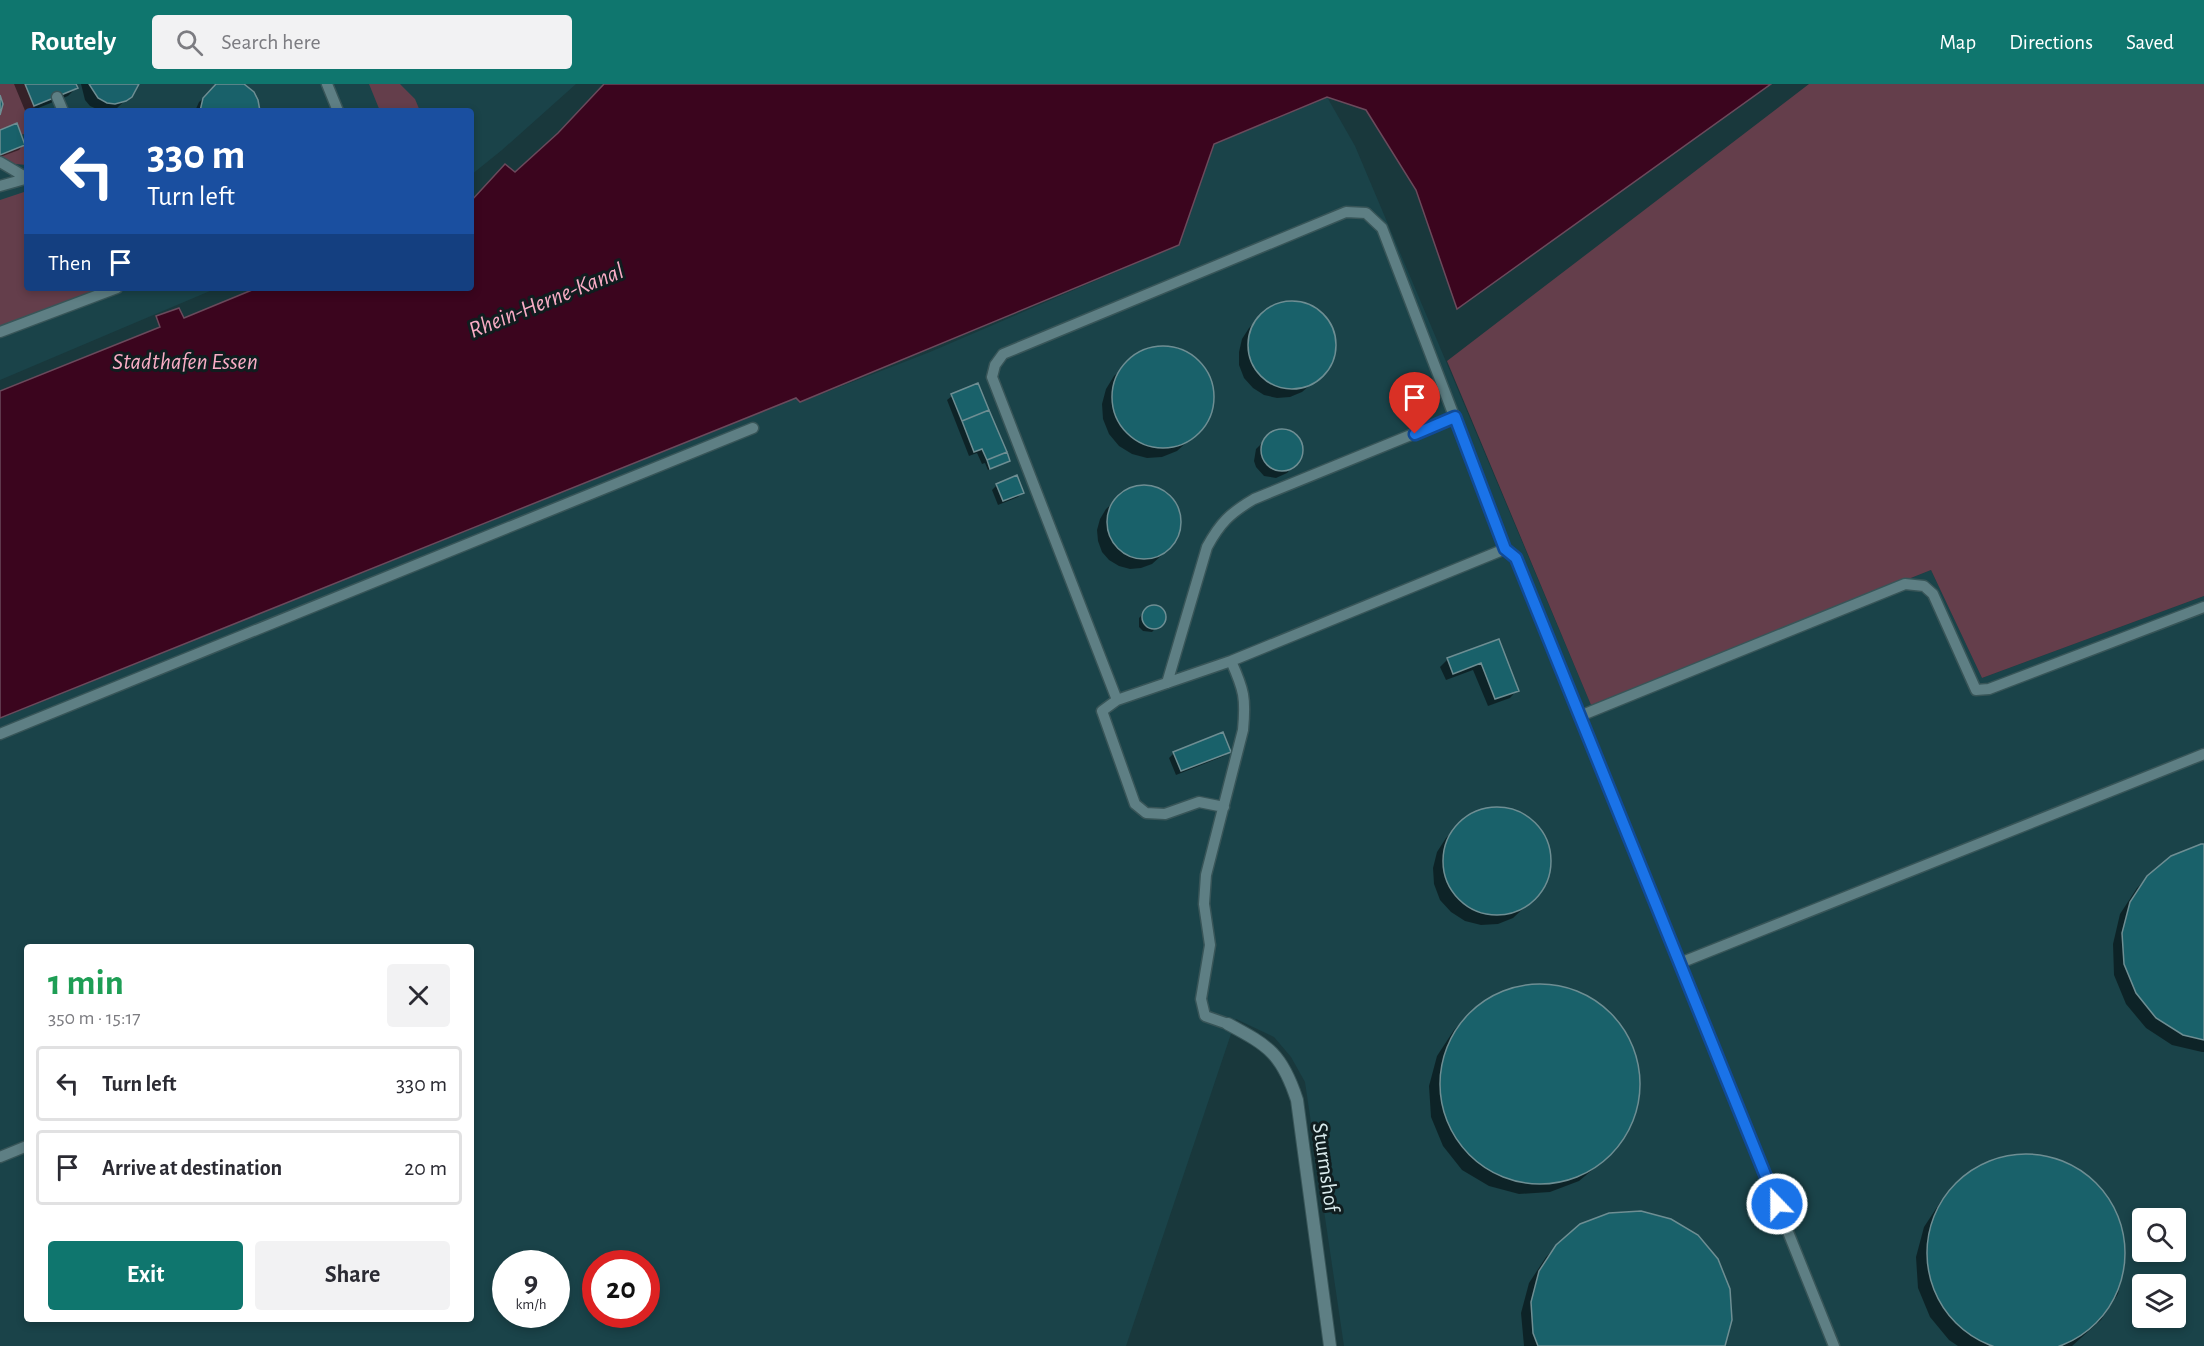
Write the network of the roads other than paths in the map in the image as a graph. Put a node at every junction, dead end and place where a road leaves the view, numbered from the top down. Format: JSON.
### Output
{"nodes":[{"id":1,"x":327,"y":84,"type":"edge"},
{"id":2,"x":57,"y":97,"type":"dead end"},
{"id":3,"x":62,"y":108,"type":"edge"},
{"id":4,"x":337,"y":108,"type":"edge"},
{"id":5,"x":0,"y":162,"type":"edge"},
{"id":6,"x":24,"y":178,"type":"edge"},
{"id":7,"x":24,"y":180,"type":"edge"},
{"id":8,"x":0,"y":186,"type":"edge"},
{"id":9,"x":109,"y":291,"type":"edge"},
{"id":10,"x":0,"y":332,"type":"edge"},
{"id":11,"x":1455,"y":417,"type":"junction"},
{"id":12,"x":753,"y":428,"type":"dead end"},
{"id":13,"x":1505,"y":549,"type":"junction"},
{"id":14,"x":2204,"y":607,"type":"edge"},
{"id":15,"x":1231,"y":661,"type":"junction"},
{"id":16,"x":1167,"y":683,"type":"junction"},
{"id":17,"x":1117,"y":700,"type":"junction"},
{"id":18,"x":1580,"y":716,"type":"junction"},
{"id":19,"x":0,"y":734,"type":"edge"},
{"id":20,"x":2204,"y":754,"type":"edge"},
{"id":21,"x":1224,"y":807,"type":"junction"},
{"id":22,"x":1680,"y":963,"type":"junction"},
{"id":23,"x":1228,"y":1024,"type":"joint"},
{"id":24,"x":24,"y":1147,"type":"edge"},
{"id":25,"x":0,"y":1157,"type":"edge"},
{"id":26,"x":1330,"y":1346,"type":"edge"},
{"id":27,"x":1834,"y":1346,"type":"edge"}],
"edges":[{"from":1,"to":4,"type":"lane"},
{"from":2,"to":3,"type":"lane"},
{"from":5,"to":6,"type":"lane"},
{"from":7,"to":8,"type":"lane"},
{"from":9,"to":10,"type":"lane"},
{"from":11,"to":13,"type":"lane"},
{"from":11,"to":16,"type":"lane"},
{"from":11,"to":17,"type":"lane"},
{"from":12,"to":19,"type":"lane"},
{"from":13,"to":15,"type":"lane"},
{"from":13,"to":18,"type":"lane"},
{"from":14,"to":18,"type":"lane"},
{"from":15,"to":16,"type":"lane"},
{"from":15,"to":21,"type":"lane"},
{"from":16,"to":17,"type":"lane"},
{"from":17,"to":21,"type":"lane"},
{"from":18,"to":22,"type":"lane"},
{"from":20,"to":22,"type":"lane"},
{"from":21,"to":23,"type":"lane"},
{"from":22,"to":27,"type":"lane"},
{"from":23,"to":26,"type":"street","name":"Sturmshof"},
{"from":24,"to":25,"type":"lane"}]}
